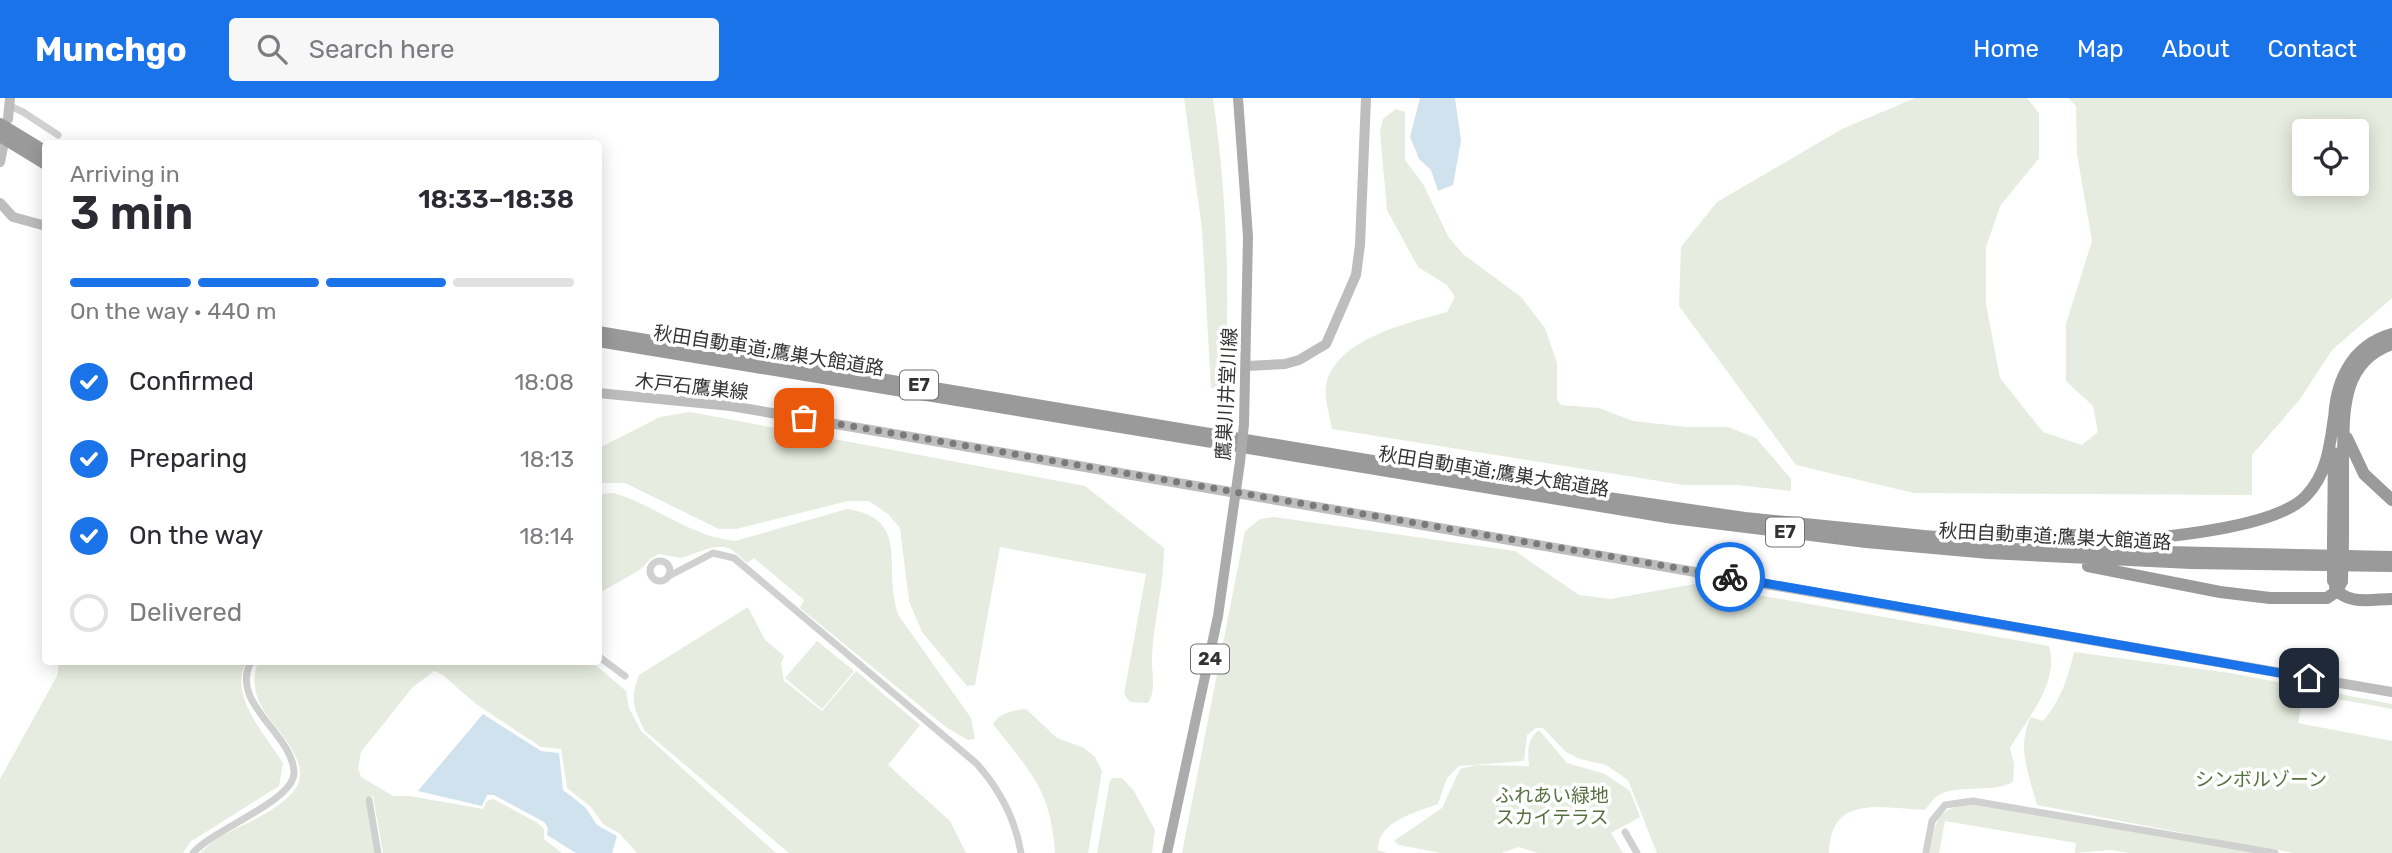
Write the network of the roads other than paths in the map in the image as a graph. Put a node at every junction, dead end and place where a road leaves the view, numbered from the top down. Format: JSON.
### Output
{"nodes":[{"id":1,"x":1238,"y":98,"type":"edge"},
{"id":2,"x":1366,"y":98,"type":"edge"},
{"id":3,"x":10,"y":102,"type":"edge"},
{"id":4,"x":3,"y":122,"type":"edge"},
{"id":5,"x":58,"y":135,"type":"dead end"},
{"id":6,"x":1,"y":142,"type":"edge"},
{"id":7,"x":42,"y":149,"type":"edge"},
{"id":8,"x":0,"y":162,"type":"edge"},
{"id":9,"x":42,"y":162,"type":"edge"},
{"id":10,"x":0,"y":204,"type":"edge"},
{"id":11,"x":42,"y":225,"type":"edge"},
{"id":12,"x":602,"y":333,"type":"edge"},
{"id":13,"x":2392,"y":334,"type":"edge"},
{"id":14,"x":602,"y":342,"type":"edge"},
{"id":15,"x":2392,"y":344,"type":"edge"},
{"id":16,"x":1247,"y":366,"type":"junction"},
{"id":17,"x":602,"y":393,"type":"edge"},
{"id":18,"x":2339,"y":417,"type":"junction"},
{"id":19,"x":1237,"y":492,"type":"junction"},
{"id":20,"x":2392,"y":500,"type":"edge"},
{"id":21,"x":1926,"y":542,"type":"junction"},
{"id":22,"x":2392,"y":557,"type":"edge"},
{"id":23,"x":2392,"y":566,"type":"edge"},
{"id":24,"x":670,"y":576,"type":"dead end"},
{"id":25,"x":2337,"y":584,"type":"junction"},
{"id":26,"x":2392,"y":599,"type":"edge"},
{"id":27,"x":602,"y":659,"type":"edge"},
{"id":28,"x":250,"y":665,"type":"edge"},
{"id":29,"x":625,"y":676,"type":"dead end"},
{"id":30,"x":2392,"y":692,"type":"edge"},
{"id":31,"x":369,"y":800,"type":"dead end"},
{"id":32,"x":1625,"y":832,"type":"dead end"},
{"id":33,"x":193,"y":853,"type":"edge"},
{"id":34,"x":378,"y":853,"type":"edge"},
{"id":35,"x":1021,"y":853,"type":"edge"},
{"id":36,"x":1167,"y":853,"type":"edge"},
{"id":37,"x":1637,"y":853,"type":"edge"},
{"id":38,"x":1926,"y":853,"type":"edge"},
{"id":39,"x":2275,"y":853,"type":"edge"}],
"edges":[{"from":1,"to":16,"type":"main road","name":"鷹巣川井堂川線","number":"24"},
{"from":2,"to":16,"type":"main road"},
{"from":3,"to":4,"type":"main road"},
{"from":3,"to":5,"type":"street"},
{"from":4,"to":7,"type":"highway"},
{"from":6,"to":8,"type":"main road"},
{"from":6,"to":9,"type":"highway"},
{"from":10,"to":11,"type":"main road"},
{"from":12,"to":21,"type":"highway","name":"秋田自動車道;鷹巣大館道路","number":"E7"},
{"from":13,"to":18,"type":"highway"},
{"from":14,"to":21,"type":"highway","name":"秋田自動車道;鷹巣大館道路","number":"E7"},
{"from":15,"to":18,"type":"highway"},
{"from":16,"to":19,"type":"main road","name":"鷹巣川井堂川線","number":"24","bridge":true},
{"from":17,"to":19,"type":"main road","name":"木戸石鷹巣線"},
{"from":18,"to":20,"type":"highway"},
{"from":18,"to":21,"type":"highway"},
{"from":18,"to":25,"type":"highway","bridge":true},
{"from":19,"to":30,"type":"main road","name":"木戸石鷹巣線"},
{"from":19,"to":36,"type":"main road","name":"鷹巣川井堂川線","number":"24"},
{"from":21,"to":22,"type":"highway","name":"秋田自動車道;鷹巣大館道路","number":"E7"},
{"from":21,"to":23,"type":"highway","name":"秋田自動車道;鷹巣大館道路","number":"E7"},
{"from":21,"to":25,"type":"highway"},
{"from":24,"to":35,"type":"street"},
{"from":25,"to":26,"type":"highway"},
{"from":27,"to":29,"type":"street"},
{"from":28,"to":33,"type":"street"},
{"from":31,"to":34,"type":"street"},
{"from":32,"to":37,"type":"street"},
{"from":38,"to":39,"type":"street"}]}
